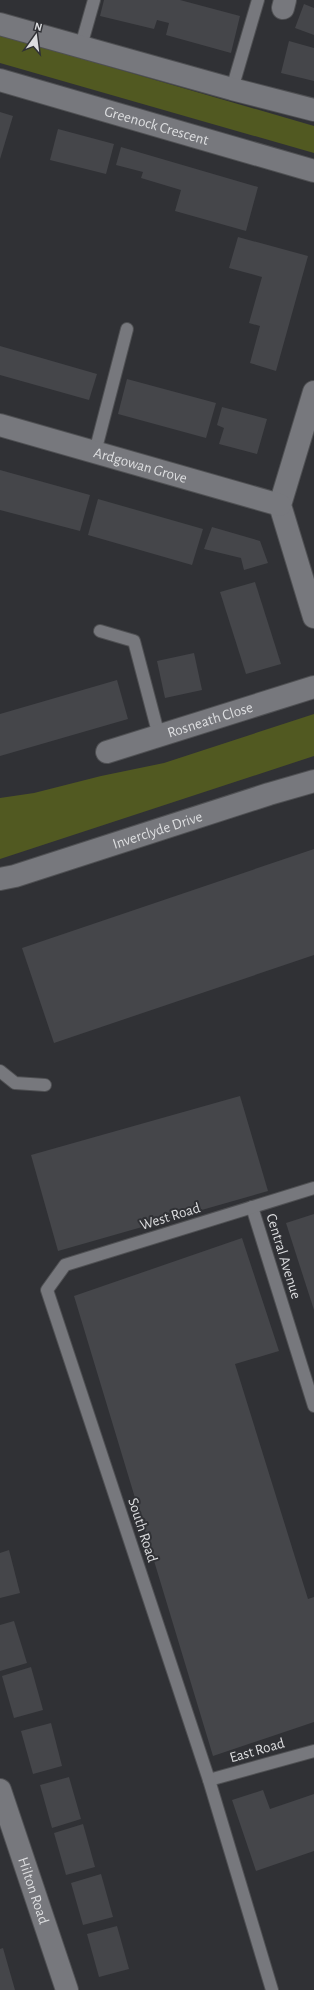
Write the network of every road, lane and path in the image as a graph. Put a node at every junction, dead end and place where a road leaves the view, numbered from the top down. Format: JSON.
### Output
{"nodes":[{"id":1,"x":94,"y":0,"type":"edge"},
{"id":2,"x":258,"y":0,"type":"edge"},
{"id":3,"x":0,"y":24,"type":"edge"},
{"id":4,"x":81,"y":46,"type":"junction"},
{"id":5,"x":0,"y":80,"type":"edge"},
{"id":6,"x":232,"y":89,"type":"junction"},
{"id":7,"x":314,"y":110,"type":"edge"},
{"id":8,"x":314,"y":171,"type":"edge"},
{"id":9,"x":127,"y":329,"type":"dead end"},
{"id":10,"x":314,"y":392,"type":"edge"},
{"id":11,"x":0,"y":425,"type":"edge"},
{"id":12,"x":95,"y":452,"type":"junction"},
{"id":13,"x":280,"y":505,"type":"junction"},
{"id":14,"x":314,"y":617,"type":"edge"},
{"id":15,"x":100,"y":631,"type":"dead end"},
{"id":16,"x":314,"y":687,"type":"edge"},
{"id":17,"x":159,"y":736,"type":"junction"},
{"id":18,"x":107,"y":752,"type":"dead end"},
{"id":19,"x":314,"y":781,"type":"edge"},
{"id":20,"x":0,"y":879,"type":"edge"},
{"id":21,"x":0,"y":1071,"type":"edge"},
{"id":22,"x":45,"y":1085,"type":"dead end"},
{"id":23,"x":314,"y":1188,"type":"edge"},
{"id":24,"x":252,"y":1208,"type":"junction"},
{"id":25,"x":46,"y":1290,"type":"joint"},
{"id":26,"x":314,"y":1406,"type":"edge"},
{"id":27,"x":314,"y":1751,"type":"edge"},
{"id":28,"x":209,"y":1780,"type":"junction"},
{"id":29,"x":0,"y":1790,"type":"edge"},
{"id":30,"x":67,"y":1990,"type":"edge"},
{"id":31,"x":272,"y":1990,"type":"edge"}],
"edges":[{"from":1,"to":4,"type":"lane"},
{"from":2,"to":6,"type":"lane"},
{"from":3,"to":4,"type":"street"},
{"from":4,"to":6,"type":"street"},
{"from":5,"to":8,"type":"street","name":"Greenock Crescent"},
{"from":6,"to":7,"type":"street"},
{"from":9,"to":12,"type":"lane"},
{"from":10,"to":13,"type":"street"},
{"from":11,"to":12,"type":"street","name":"Ardgowan Grove"},
{"from":12,"to":13,"type":"street","name":"Ardgowan Grove"},
{"from":13,"to":14,"type":"street"},
{"from":15,"to":17,"type":"lane"},
{"from":16,"to":17,"type":"street","name":"Rosneath Close"},
{"from":17,"to":18,"type":"street","name":"Rosneath Close"},
{"from":19,"to":20,"type":"street","name":"Inverclyde Drive"},
{"from":21,"to":22,"type":"lane"},
{"from":23,"to":24,"type":"lane","name":"West Road"},
{"from":24,"to":25,"type":"lane","name":"West Road"},
{"from":24,"to":26,"type":"lane","name":"Central Avenue"},
{"from":25,"to":28,"type":"lane","name":"South Road"},
{"from":27,"to":28,"type":"lane","name":"East Road"},
{"from":28,"to":31,"type":"lane","name":"South Road"},
{"from":29,"to":30,"type":"street","name":"Hilton Road"}]}
